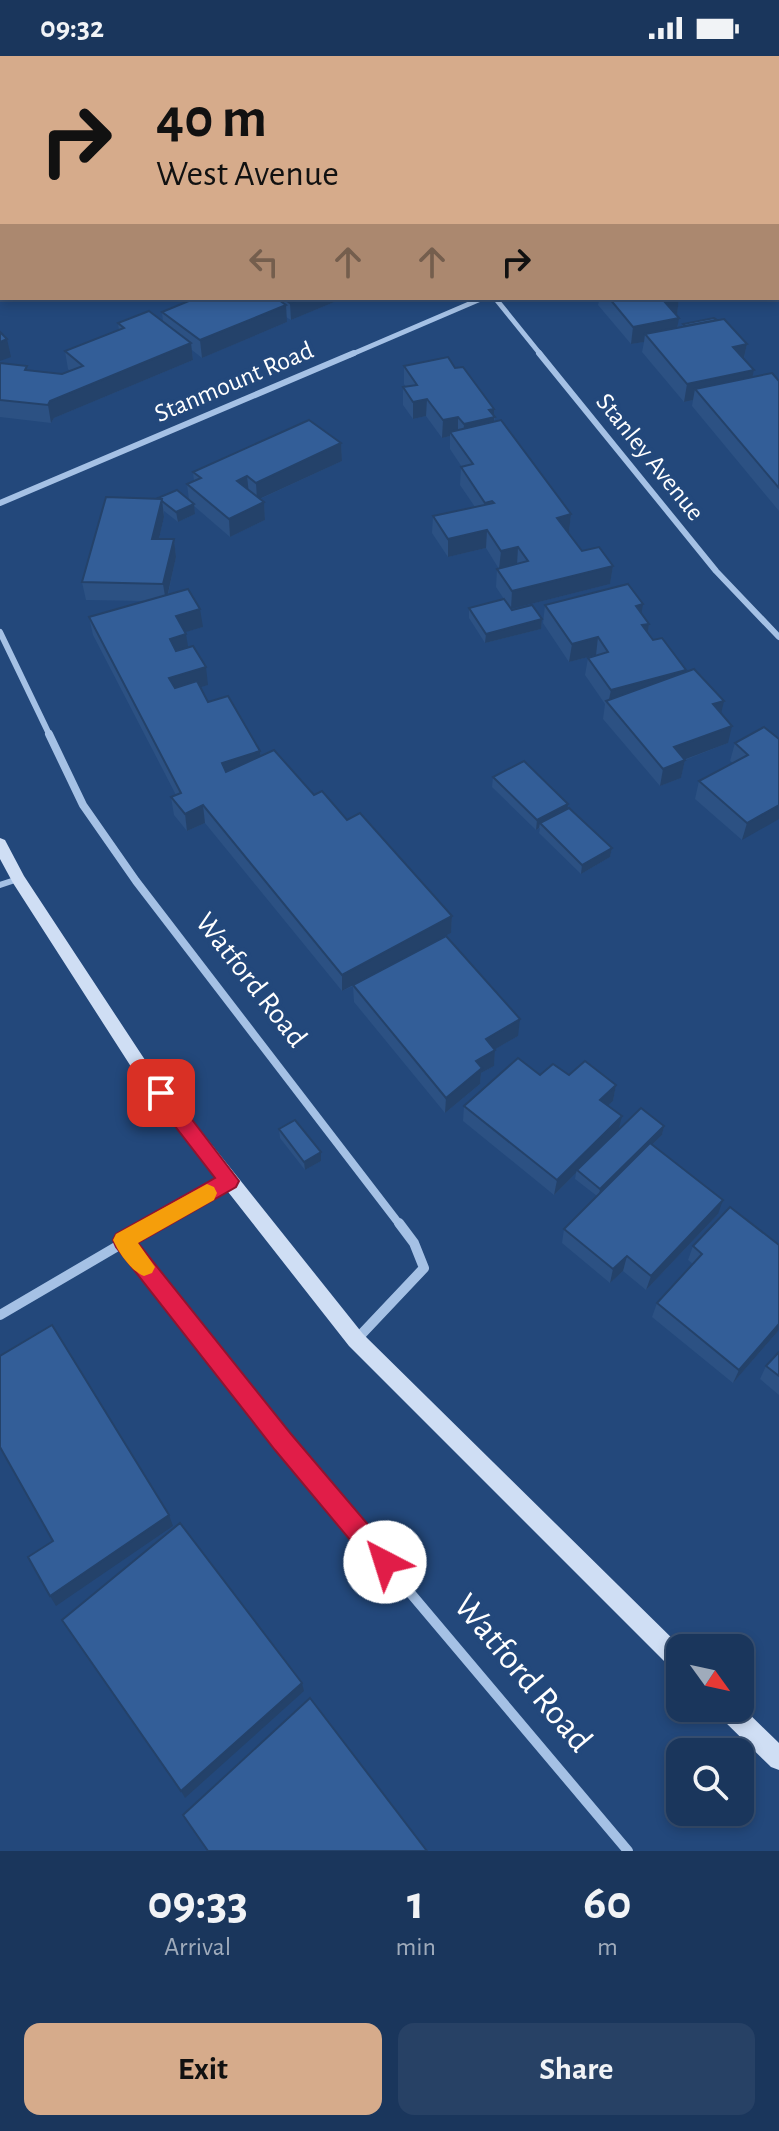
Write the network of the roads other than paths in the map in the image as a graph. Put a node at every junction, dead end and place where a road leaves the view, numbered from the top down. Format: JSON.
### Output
{"nodes":[{"id":1,"x":478,"y":300,"type":"edge"},
{"id":2,"x":497,"y":300,"type":"edge"},
{"id":3,"x":0,"y":503,"type":"edge"},
{"id":4,"x":0,"y":632,"type":"edge"},
{"id":5,"x":779,"y":637,"type":"edge"},
{"id":6,"x":0,"y":844,"type":"edge"},
{"id":7,"x":9,"y":882,"type":"edge"},
{"id":8,"x":229,"y":1181,"type":"junction"},
{"id":9,"x":124,"y":1240,"type":"junction"},
{"id":10,"x":0,"y":1315,"type":"edge"},
{"id":11,"x":356,"y":1340,"type":"junction"},
{"id":12,"x":666,"y":1647,"type":"edge"},
{"id":13,"x":741,"y":1722,"type":"edge"},
{"id":14,"x":779,"y":1759,"type":"edge"},
{"id":15,"x":628,"y":1851,"type":"edge"}],
"edges":[{"from":1,"to":3,"type":"street","name":"Stanmount Road"},
{"from":2,"to":5,"type":"street","name":"Stanley Avenue"},
{"from":4,"to":11,"type":"street","name":"Watford Road"},
{"from":6,"to":7,"type":"main road"},
{"from":7,"to":8,"type":"main road"},
{"from":8,"to":9,"type":"street"},
{"from":8,"to":11,"type":"main road"},
{"from":9,"to":10,"type":"street"},
{"from":9,"to":15,"type":"street","name":"Watford Road"},
{"from":11,"to":12,"type":"main road"},
{"from":13,"to":14,"type":"main road"}]}
